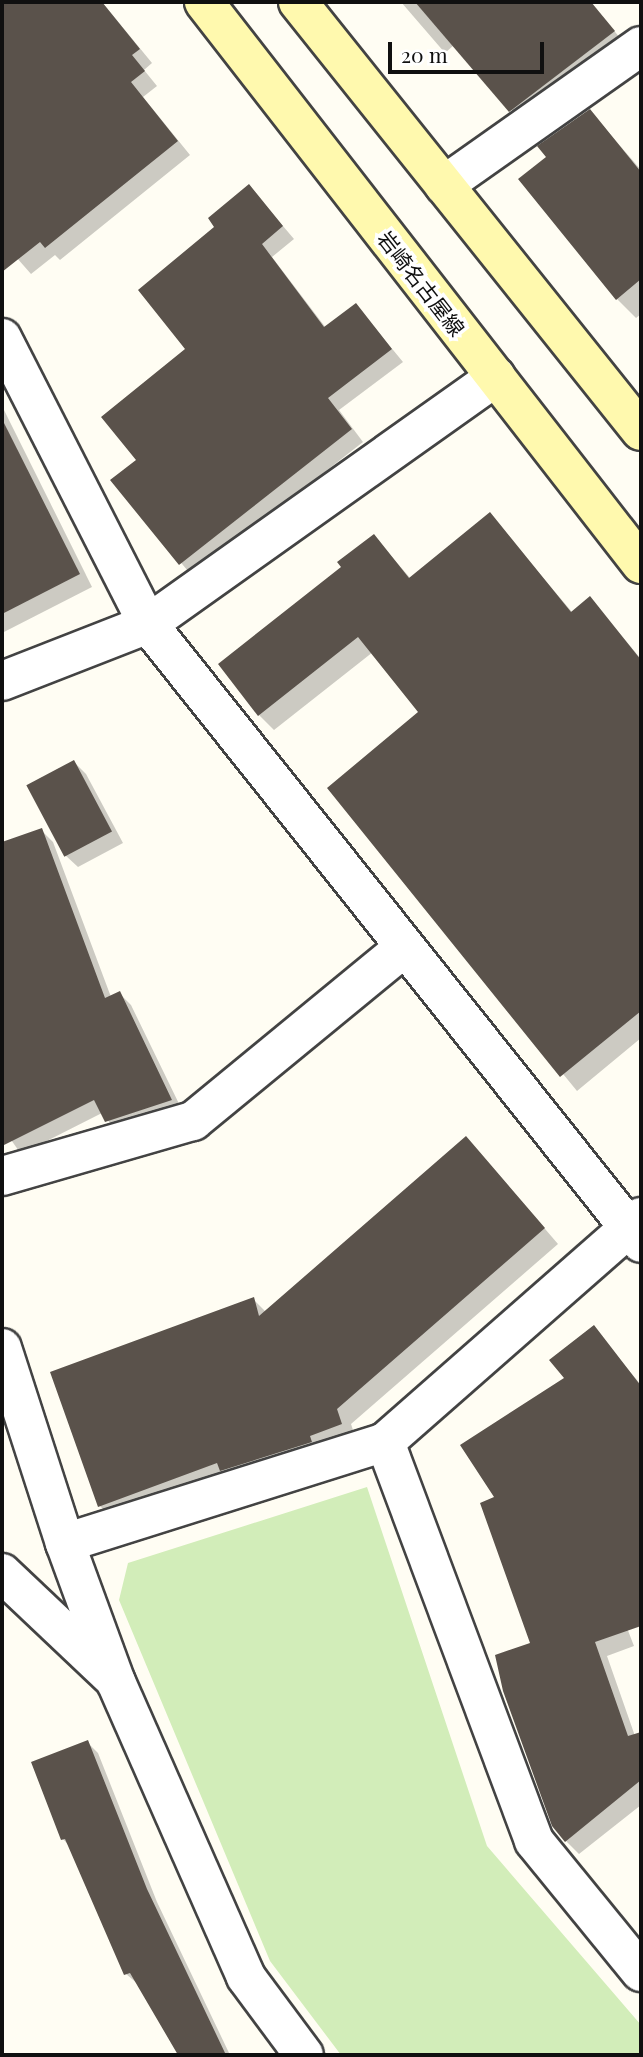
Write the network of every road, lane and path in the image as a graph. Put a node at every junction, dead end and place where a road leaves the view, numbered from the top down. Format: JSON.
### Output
{"nodes":[{"id":1,"x":204,"y":2,"type":"edge"},
{"id":2,"x":298,"y":2,"type":"edge"},
{"id":3,"x":641,"y":47,"type":"edge"},
{"id":4,"x":444,"y":184,"type":"junction"},
{"id":5,"x":2,"y":338,"type":"edge"},
{"id":6,"x":496,"y":377,"type":"junction"},
{"id":7,"x":641,"y":431,"type":"edge"},
{"id":8,"x":641,"y":564,"type":"edge"},
{"id":9,"x":148,"y":624,"type":"junction"},
{"id":10,"x":2,"y":681,"type":"edge"},
{"id":11,"x":405,"y":947,"type":"junction"},
{"id":12,"x":2,"y":1176,"type":"edge"},
{"id":13,"x":637,"y":1229,"type":"edge"},
{"id":14,"x":2,"y":1348,"type":"edge"},
{"id":15,"x":384,"y":1442,"type":"junction"},
{"id":16,"x":65,"y":1543,"type":"junction"},
{"id":17,"x":2,"y":1573,"type":"edge"},
{"id":18,"x":116,"y":1682,"type":"junction"},
{"id":19,"x":641,"y":1972,"type":"edge"},
{"id":20,"x":304,"y":2055,"type":"edge"}],
"edges":[{"from":1,"to":6,"type":"main road","name":"岩崎名古屋線"},
{"from":2,"to":4,"type":"main road"},
{"from":3,"to":4,"type":"street"},
{"from":4,"to":7,"type":"main road"},
{"from":5,"to":9,"type":"street"},
{"from":6,"to":8,"type":"main road","name":"岩崎名古屋線"},
{"from":6,"to":9,"type":"street"},
{"from":9,"to":10,"type":"street"},
{"from":9,"to":11,"type":"street"},
{"from":11,"to":12,"type":"street"},
{"from":11,"to":13,"type":"street"},
{"from":13,"to":15,"type":"street"},
{"from":14,"to":16,"type":"street"},
{"from":15,"to":16,"type":"street"},
{"from":15,"to":19,"type":"street"},
{"from":16,"to":18,"type":"street"},
{"from":17,"to":18,"type":"street"},
{"from":18,"to":20,"type":"street"}]}
